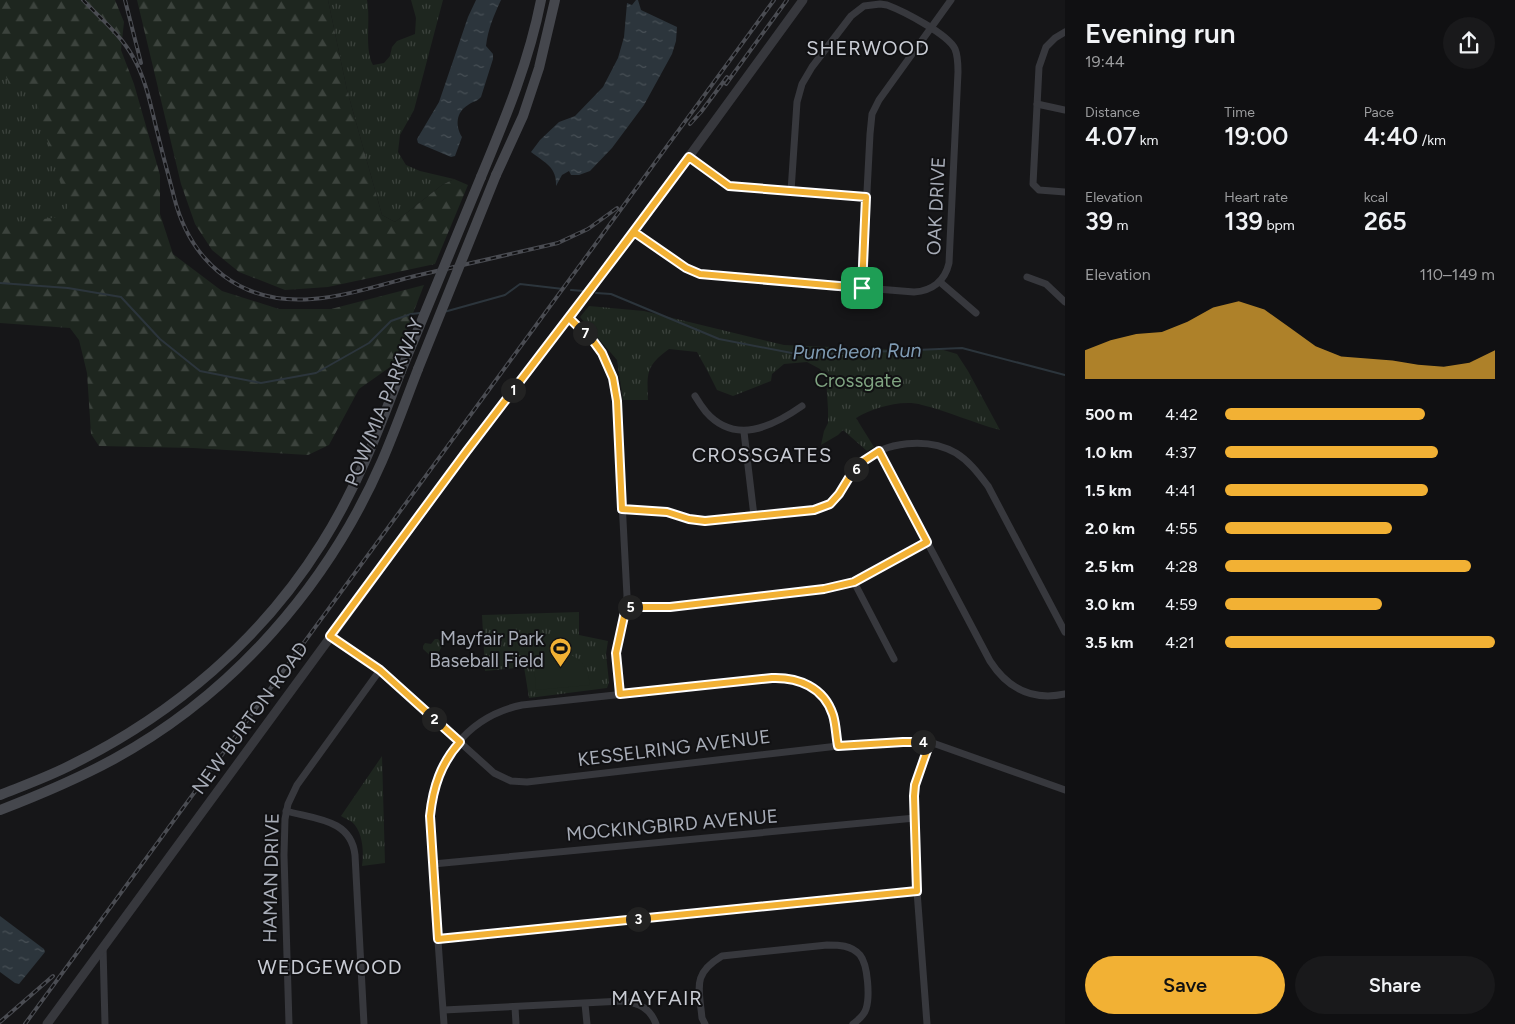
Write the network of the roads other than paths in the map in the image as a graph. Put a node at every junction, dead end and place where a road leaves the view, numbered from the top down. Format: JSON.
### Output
{"nodes":[{"id":1,"x":541,"y":0,"type":"edge"},
{"id":2,"x":555,"y":0,"type":"edge"},
{"id":3,"x":803,"y":0,"type":"edge"},
{"id":4,"x":950,"y":0,"type":"edge"},
{"id":5,"x":931,"y":28,"type":"junction"},
{"id":6,"x":1065,"y":32,"type":"edge"},
{"id":7,"x":1037,"y":104,"type":"junction"},
{"id":8,"x":1065,"y":110,"type":"edge"},
{"id":9,"x":689,"y":157,"type":"junction"},
{"id":10,"x":791,"y":191,"type":"junction"},
{"id":11,"x":1065,"y":192,"type":"edge"},
{"id":12,"x":866,"y":197,"type":"junction"},
{"id":13,"x":634,"y":232,"type":"junction"},
{"id":14,"x":1027,"y":277,"type":"dead end"},
{"id":15,"x":940,"y":282,"type":"junction"},
{"id":16,"x":862,"y":288,"type":"junction"},
{"id":17,"x":1065,"y":302,"type":"edge"},
{"id":18,"x":976,"y":313,"type":"dead end"},
{"id":19,"x":569,"y":318,"type":"junction"},
{"id":20,"x":695,"y":396,"type":"dead end"},
{"id":21,"x":802,"y":406,"type":"dead end"},
{"id":22,"x":744,"y":432,"type":"junction"},
{"id":23,"x":879,"y":451,"type":"junction"},
{"id":24,"x":622,"y":509,"type":"junction"},
{"id":25,"x":754,"y":516,"type":"junction"},
{"id":26,"x":927,"y":542,"type":"junction"},
{"id":27,"x":854,"y":582,"type":"junction"},
{"id":28,"x":626,"y":607,"type":"junction"},
{"id":29,"x":1065,"y":632,"type":"edge"},
{"id":30,"x":330,"y":636,"type":"junction"},
{"id":31,"x":894,"y":659,"type":"dead end"},
{"id":32,"x":380,"y":670,"type":"junction"},
{"id":33,"x":620,"y":694,"type":"junction"},
{"id":34,"x":1065,"y":694,"type":"edge"},
{"id":35,"x":460,"y":742,"type":"junction"},
{"id":36,"x":930,"y":742,"type":"junction"},
{"id":37,"x":838,"y":746,"type":"junction"},
{"id":38,"x":1065,"y":790,"type":"edge"},
{"id":39,"x":0,"y":795,"type":"edge"},
{"id":40,"x":0,"y":810,"type":"edge"},
{"id":41,"x":286,"y":811,"type":"junction"},
{"id":42,"x":915,"y":818,"type":"junction"},
{"id":43,"x":433,"y":864,"type":"junction"},
{"id":44,"x":917,"y":891,"type":"junction"},
{"id":45,"x":438,"y":939,"type":"junction"},
{"id":46,"x":102,"y":948,"type":"junction"},
{"id":47,"x":585,"y":1004,"type":"junction"},
{"id":48,"x":515,"y":1007,"type":"junction"},
{"id":49,"x":444,"y":1010,"type":"junction"},
{"id":50,"x":47,"y":1024,"type":"edge"},
{"id":51,"x":105,"y":1024,"type":"edge"},
{"id":52,"x":289,"y":1024,"type":"edge"},
{"id":53,"x":364,"y":1024,"type":"edge"},
{"id":54,"x":444,"y":1024,"type":"edge"},
{"id":55,"x":516,"y":1024,"type":"edge"},
{"id":56,"x":587,"y":1024,"type":"edge"},
{"id":57,"x":656,"y":1024,"type":"edge"},
{"id":58,"x":704,"y":1024,"type":"edge"},
{"id":59,"x":853,"y":1024,"type":"edge"},
{"id":60,"x":927,"y":1024,"type":"edge"}],
"edges":[{"from":1,"to":39,"type":"main road","name":"POW/MIA PARKWAY","bridge":true},
{"from":2,"to":40,"type":"main road","name":"POW/MIA PARKWAY","bridge":true},
{"from":3,"to":9,"type":"street","name":"NEW BURTON ROAD"},
{"from":4,"to":5,"type":"street"},
{"from":5,"to":10,"type":"street","name":"OAK DRIVE"},
{"from":5,"to":12,"type":"street"},
{"from":5,"to":15,"type":"street","name":"OAK DRIVE"},
{"from":6,"to":7,"type":"street"},
{"from":7,"to":8,"type":"street"},
{"from":7,"to":11,"type":"street"},
{"from":9,"to":10,"type":"street"},
{"from":9,"to":13,"type":"street","name":"NEW BURTON ROAD"},
{"from":10,"to":12,"type":"street"},
{"from":12,"to":16,"type":"street"},
{"from":13,"to":16,"type":"street","name":"OAK DRIVE"},
{"from":13,"to":19,"type":"street","name":"NEW BURTON ROAD"},
{"from":14,"to":17,"type":"street"},
{"from":15,"to":16,"type":"street","name":"OAK DRIVE"},
{"from":15,"to":18,"type":"street"},
{"from":19,"to":24,"type":"street"},
{"from":19,"to":30,"type":"street","name":"NEW BURTON ROAD"},
{"from":20,"to":22,"type":"street"},
{"from":21,"to":22,"type":"street"},
{"from":22,"to":25,"type":"street"},
{"from":23,"to":25,"type":"street"},
{"from":23,"to":26,"type":"street"},
{"from":23,"to":29,"type":"street"},
{"from":24,"to":25,"type":"street"},
{"from":24,"to":28,"type":"street"},
{"from":26,"to":27,"type":"street"},
{"from":26,"to":34,"type":"street"},
{"from":27,"to":28,"type":"street"},
{"from":27,"to":31,"type":"street"},
{"from":28,"to":33,"type":"street"},
{"from":30,"to":32,"type":"street","name":"KESSELRING AVENUE"},
{"from":30,"to":46,"type":"street","name":"NEW BURTON ROAD"},
{"from":32,"to":35,"type":"street","name":"KESSELRING AVENUE"},
{"from":32,"to":41,"type":"street","name":"HAMAN DRIVE"},
{"from":33,"to":35,"type":"street"},
{"from":33,"to":37,"type":"street"},
{"from":35,"to":37,"type":"street","name":"KESSELRING AVENUE"},
{"from":35,"to":43,"type":"street"},
{"from":36,"to":37,"type":"street","name":"KESSELRING AVENUE"},
{"from":36,"to":38,"type":"street","name":"KESSELRING AVENUE"},
{"from":36,"to":42,"type":"street"},
{"from":41,"to":52,"type":"street","name":"HAMAN DRIVE"},
{"from":41,"to":53,"type":"street"},
{"from":42,"to":43,"type":"street","name":"MOCKINGBIRD AVENUE"},
{"from":42,"to":44,"type":"street"},
{"from":43,"to":45,"type":"street"},
{"from":44,"to":45,"type":"street"},
{"from":44,"to":60,"type":"street"},
{"from":45,"to":49,"type":"street"},
{"from":46,"to":50,"type":"street","name":"NEW BURTON ROAD"},
{"from":46,"to":51,"type":"street"},
{"from":47,"to":48,"type":"street"},
{"from":47,"to":56,"type":"street"},
{"from":47,"to":57,"type":"street"},
{"from":48,"to":49,"type":"street"},
{"from":48,"to":55,"type":"street"},
{"from":49,"to":54,"type":"street"},
{"from":58,"to":59,"type":"street"}]}
